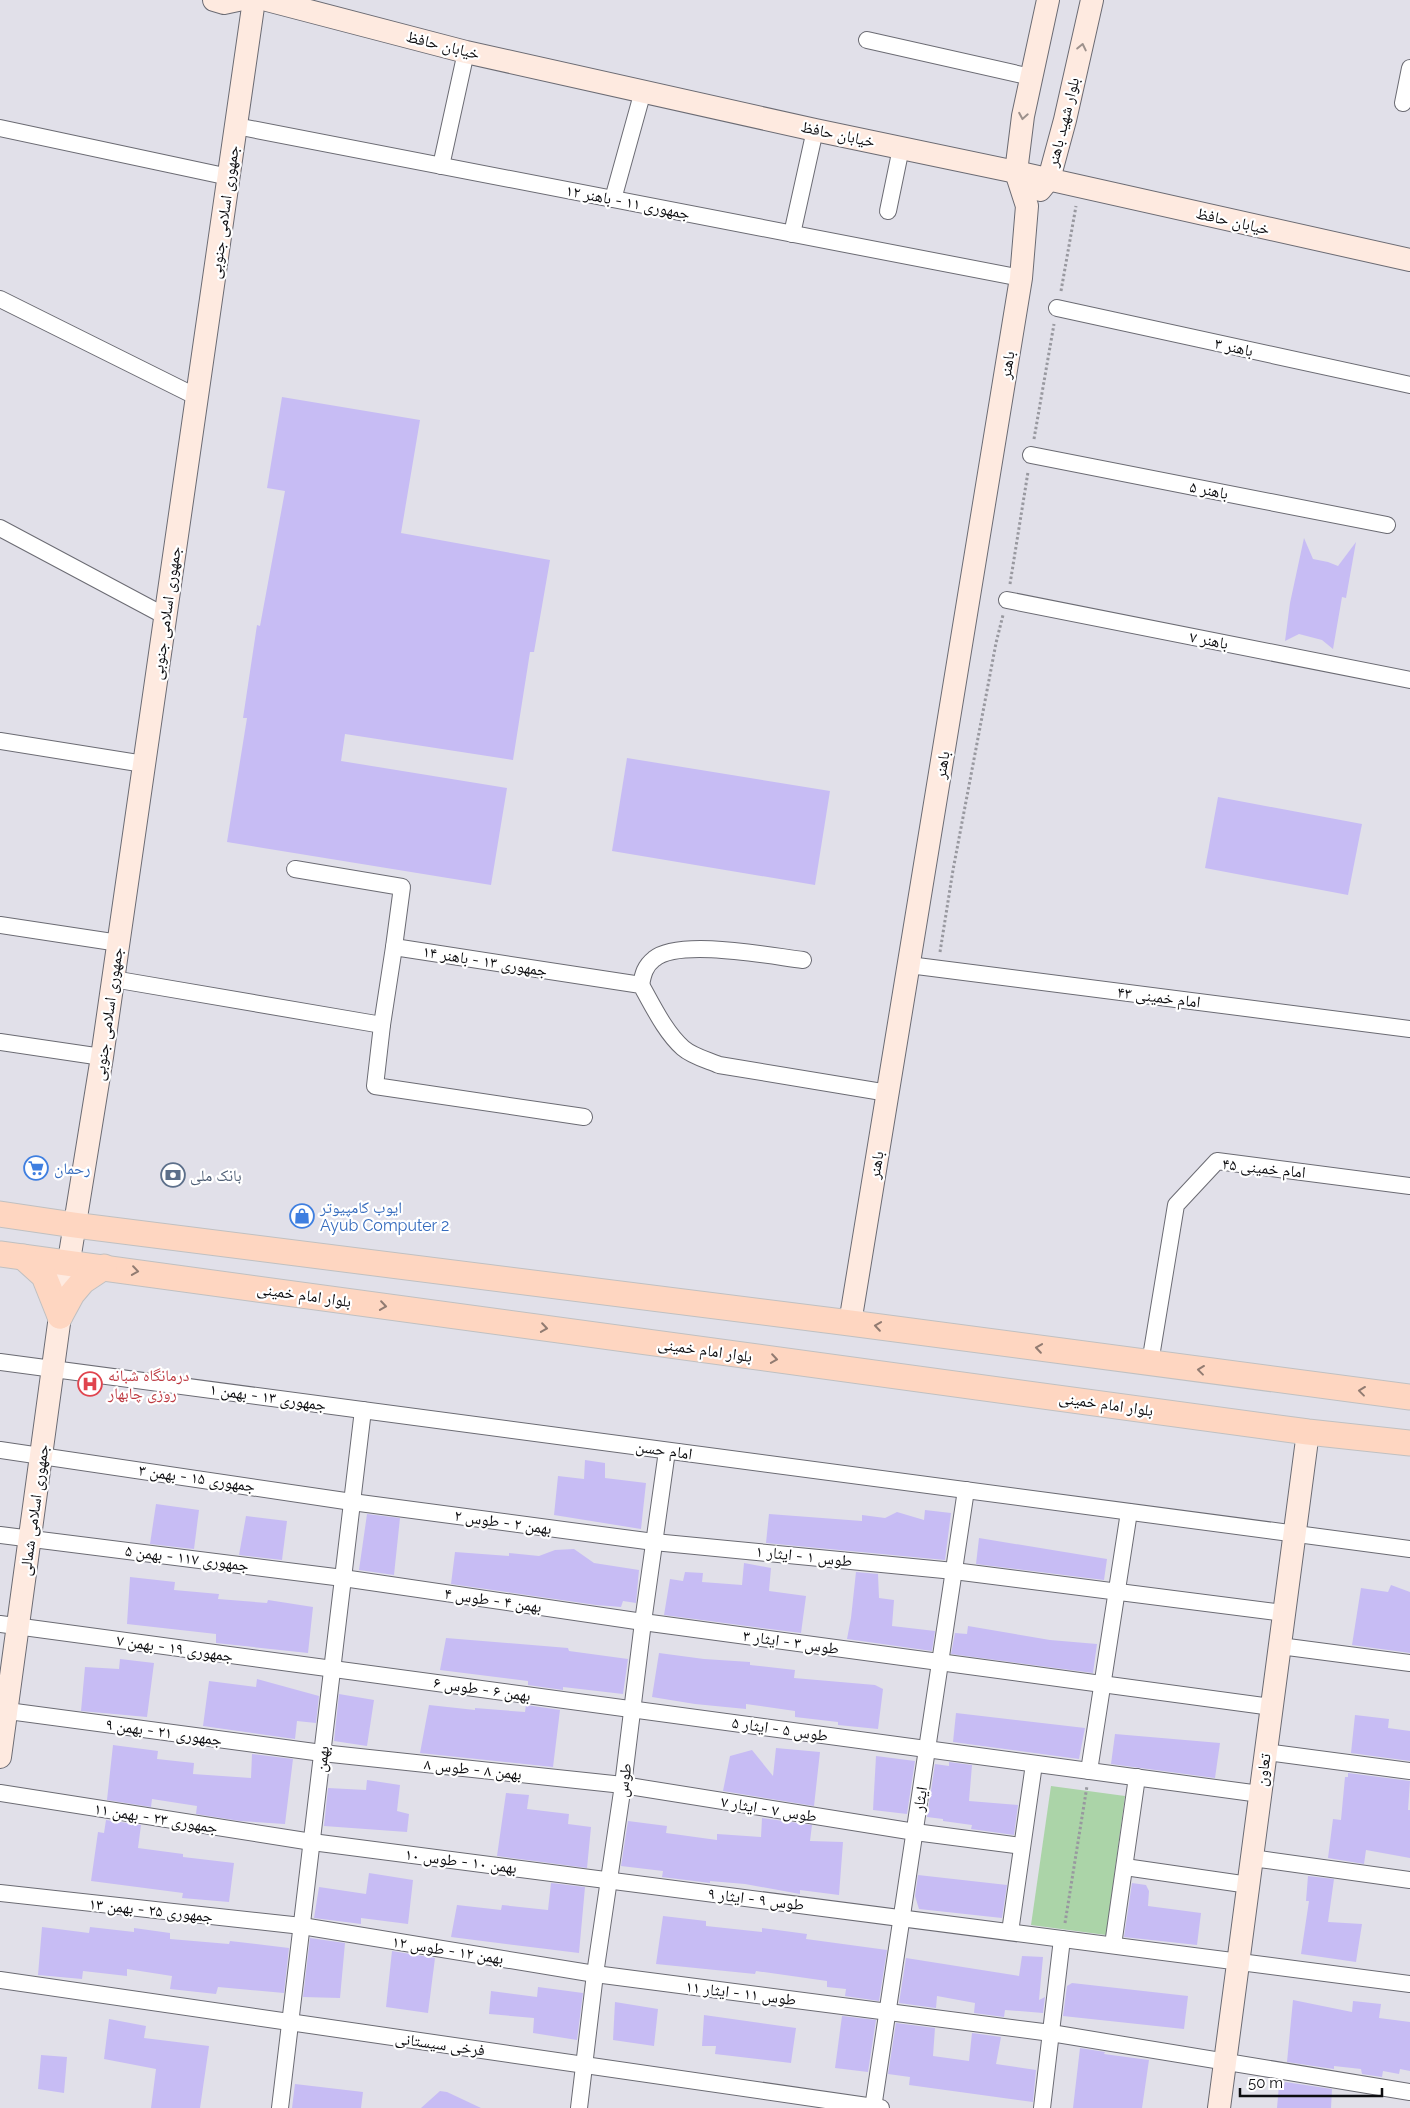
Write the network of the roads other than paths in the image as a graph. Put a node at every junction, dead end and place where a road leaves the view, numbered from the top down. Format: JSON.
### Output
{"nodes":[{"id":1,"x":214,"y":0,"type":"edge"},
{"id":2,"x":238,"y":0,"type":"edge"},
{"id":3,"x":254,"y":0,"type":"edge"},
{"id":4,"x":268,"y":0,"type":"edge"},
{"id":5,"x":1048,"y":0,"type":"edge"},
{"id":6,"x":1092,"y":0,"type":"edge"},
{"id":7,"x":868,"y":40,"type":"dead end"},
{"id":8,"x":466,"y":52,"type":"junction"},
{"id":9,"x":1410,"y":68,"type":"edge"},
{"id":10,"x":1031,"y":77,"type":"junction"},
{"id":11,"x":643,"y":91,"type":"junction"},
{"id":12,"x":1403,"y":103,"type":"dead end"},
{"id":13,"x":236,"y":126,"type":"junction"},
{"id":14,"x":0,"y":128,"type":"edge"},
{"id":15,"x":815,"y":130,"type":"junction"},
{"id":16,"x":901,"y":148,"type":"junction"},
{"id":17,"x":441,"y":166,"type":"junction"},
{"id":18,"x":1016,"y":172,"type":"junction"},
{"id":19,"x":229,"y":176,"type":"junction"},
{"id":20,"x":1049,"y":179,"type":"junction"},
{"id":21,"x":613,"y":199,"type":"junction"},
{"id":22,"x":1027,"y":206,"type":"junction"},
{"id":23,"x":888,"y":211,"type":"dead end"},
{"id":24,"x":792,"y":234,"type":"junction"},
{"id":25,"x":1410,"y":260,"type":"edge"},
{"id":26,"x":1021,"y":278,"type":"junction"},
{"id":27,"x":0,"y":298,"type":"edge"},
{"id":28,"x":1057,"y":308,"type":"road end"},
{"id":29,"x":1410,"y":385,"type":"edge"},
{"id":30,"x":197,"y":397,"type":"junction"},
{"id":31,"x":1031,"y":455,"type":"road end"},
{"id":32,"x":1388,"y":525,"type":"dead end"},
{"id":33,"x":0,"y":528,"type":"edge"},
{"id":34,"x":1007,"y":600,"type":"road end"},
{"id":35,"x":165,"y":616,"type":"junction"},
{"id":36,"x":1410,"y":680,"type":"edge"},
{"id":37,"x":0,"y":741,"type":"edge"},
{"id":38,"x":144,"y":764,"type":"junction"},
{"id":39,"x":295,"y":869,"type":"dead end"},
{"id":40,"x":0,"y":925,"type":"edge"},
{"id":41,"x":119,"y":943,"type":"junction"},
{"id":42,"x":394,"y":947,"type":"junction"},
{"id":43,"x":803,"y":960,"type":"dead end"},
{"id":44,"x":909,"y":965,"type":"junction"},
{"id":45,"x":113,"y":979,"type":"junction"},
{"id":46,"x":640,"y":985,"type":"junction"},
{"id":47,"x":382,"y":1025,"type":"junction"},
{"id":48,"x":1410,"y":1029,"type":"edge"},
{"id":49,"x":0,"y":1042,"type":"edge"},
{"id":50,"x":102,"y":1056,"type":"junction"},
{"id":51,"x":888,"y":1094,"type":"junction"},
{"id":52,"x":584,"y":1117,"type":"dead end"},
{"id":53,"x":1410,"y":1186,"type":"edge"},
{"id":54,"x":0,"y":1214,"type":"edge"},
{"id":55,"x":74,"y":1225,"type":"junction"},
{"id":56,"x":11,"y":1255,"type":"edge"},
{"id":57,"x":69,"y":1263,"type":"junction"},
{"id":58,"x":104,"y":1267,"type":"junction"},
{"id":59,"x":60,"y":1316,"type":"junction"},
{"id":60,"x":850,"y":1322,"type":"junction"},
{"id":61,"x":0,"y":1362,"type":"edge"},
{"id":62,"x":1150,"y":1363,"type":"junction"},
{"id":63,"x":54,"y":1369,"type":"junction"},
{"id":64,"x":1410,"y":1397,"type":"edge"},
{"id":65,"x":363,"y":1410,"type":"junction"},
{"id":66,"x":1308,"y":1432,"type":"junction"},
{"id":67,"x":1410,"y":1443,"type":"edge"},
{"id":68,"x":0,"y":1450,"type":"edge"},
{"id":69,"x":667,"y":1451,"type":"junction"},
{"id":70,"x":42,"y":1455,"type":"junction"},
{"id":71,"x":966,"y":1490,"type":"junction"},
{"id":72,"x":352,"y":1502,"type":"junction"},
{"id":73,"x":1129,"y":1512,"type":"junction"},
{"id":74,"x":1294,"y":1533,"type":"junction"},
{"id":75,"x":0,"y":1535,"type":"edge"},
{"id":76,"x":30,"y":1539,"type":"junction"},
{"id":77,"x":654,"y":1542,"type":"junction"},
{"id":78,"x":1410,"y":1549,"type":"edge"},
{"id":79,"x":954,"y":1571,"type":"junction"},
{"id":80,"x":343,"y":1578,"type":"junction"},
{"id":81,"x":1116,"y":1592,"type":"junction"},
{"id":82,"x":1284,"y":1613,"type":"junction"},
{"id":83,"x":643,"y":1622,"type":"junction"},
{"id":84,"x":9,"y":1625,"type":"edge"},
{"id":85,"x":1280,"y":1646,"type":"junction"},
{"id":86,"x":940,"y":1662,"type":"junction"},
{"id":87,"x":1410,"y":1663,"type":"edge"},
{"id":88,"x":332,"y":1669,"type":"junction"},
{"id":89,"x":1102,"y":1684,"type":"junction"},
{"id":90,"x":1272,"y":1707,"type":"junction"},
{"id":91,"x":3,"y":1710,"type":"edge"},
{"id":92,"x":632,"y":1710,"type":"junction"},
{"id":93,"x":927,"y":1749,"type":"junction"},
{"id":94,"x":1266,"y":1752,"type":"junction"},
{"id":95,"x":322,"y":1753,"type":"junction"},
{"id":96,"x":0,"y":1757,"type":"edge"},
{"id":97,"x":1034,"y":1764,"type":"junction"},
{"id":98,"x":1089,"y":1771,"type":"junction"},
{"id":99,"x":1410,"y":1771,"type":"edge"},
{"id":100,"x":1137,"y":1778,"type":"junction"},
{"id":101,"x":623,"y":1785,"type":"junction"},
{"id":102,"x":0,"y":1793,"type":"edge"},
{"id":103,"x":1260,"y":1794,"type":"junction"},
{"id":104,"x":915,"y":1832,"type":"junction"},
{"id":105,"x":312,"y":1842,"type":"junction"},
{"id":106,"x":1022,"y":1846,"type":"junction"},
{"id":107,"x":1252,"y":1858,"type":"junction"},
{"id":108,"x":1125,"y":1867,"type":"junction"},
{"id":109,"x":610,"y":1880,"type":"junction"},
{"id":110,"x":1410,"y":1880,"type":"edge"},
{"id":111,"x":1249,"y":1884,"type":"junction"},
{"id":112,"x":0,"y":1893,"type":"edge"},
{"id":113,"x":902,"y":1918,"type":"junction"},
{"id":114,"x":302,"y":1926,"type":"junction"},
{"id":115,"x":1010,"y":1932,"type":"junction"},
{"id":116,"x":1062,"y":1939,"type":"junction"},
{"id":117,"x":1113,"y":1945,"type":"junction"},
{"id":118,"x":1238,"y":1961,"type":"junction"},
{"id":119,"x":595,"y":1974,"type":"junction"},
{"id":120,"x":0,"y":1980,"type":"edge"},
{"id":121,"x":1410,"y":1984,"type":"edge"},
{"id":122,"x":888,"y":2012,"type":"junction"},
{"id":123,"x":290,"y":2022,"type":"junction"},
{"id":124,"x":1051,"y":2032,"type":"junction"},
{"id":125,"x":1225,"y":2062,"type":"junction"},
{"id":126,"x":584,"y":2065,"type":"junction"},
{"id":127,"x":1410,"y":2092,"type":"edge"},
{"id":128,"x":280,"y":2108,"type":"edge"},
{"id":129,"x":578,"y":2108,"type":"edge"},
{"id":130,"x":876,"y":2108,"type":"edge"},
{"id":131,"x":1042,"y":2108,"type":"edge"},
{"id":132,"x":1219,"y":2108,"type":"edge"}],
"edges":[{"from":1,"to":2,"type":"main road"},
{"from":3,"to":13,"type":"main road","name":"جمهوری اسلامی جنوبی"},
{"from":4,"to":8,"type":"main road","name":"خیابان حافظ"},
{"from":5,"to":10,"type":"main road"},
{"from":20,"to":6,"type":"main road","name":"بلوار شهید باهنر","one_way":true},
{"from":7,"to":10,"type":"street"},
{"from":8,"to":11,"type":"main road","name":"خیابان حافظ"},
{"from":8,"to":17,"type":"street"},
{"from":9,"to":12,"type":"street"},
{"from":10,"to":18,"type":"main road","one_way":true},
{"from":11,"to":15,"type":"main road","name":"خیابان حافظ"},
{"from":11,"to":21,"type":"street"},
{"from":13,"to":17,"type":"street","name":"جمهوری ۱۱ - باهنر ۱۲"},
{"from":13,"to":19,"type":"main road","name":"جمهوری اسلامی جنوبی"},
{"from":14,"to":19,"type":"street"},
{"from":15,"to":16,"type":"main road","name":"خیابان حافظ"},
{"from":15,"to":24,"type":"street"},
{"from":16,"to":18,"type":"main road","name":"خیابان حافظ"},
{"from":16,"to":23,"type":"street"},
{"from":17,"to":21,"type":"street","name":"جمهوری ۱۱ - باهنر ۱۲"},
{"from":18,"to":20,"type":"main road","name":"خیابان حافظ"},
{"from":18,"to":22,"type":"main road"},
{"from":19,"to":30,"type":"main road","name":"جمهوری اسلامی جنوبی"},
{"from":20,"to":22,"type":"main road","name":"بلوار شهید باهنر"},
{"from":20,"to":25,"type":"main road","name":"خیابان حافظ"},
{"from":21,"to":24,"type":"street","name":"جمهوری ۱۱ - باهنر ۱۲"},
{"from":22,"to":26,"type":"main road","name":"باهنر"},
{"from":24,"to":26,"type":"street","name":"جمهوری ۱۱ - باهنر ۱۲"},
{"from":26,"to":44,"type":"main road","name":"باهنر"},
{"from":27,"to":30,"type":"street"},
{"from":28,"to":29,"type":"street","name":"باهنر ۳"},
{"from":30,"to":35,"type":"main road","name":"جمهوری اسلامی جنوبی"},
{"from":31,"to":32,"type":"street","name":"باهنر ۵"},
{"from":33,"to":35,"type":"street"},
{"from":34,"to":36,"type":"street","name":"باهنر ۷"},
{"from":35,"to":38,"type":"main road","name":"جمهوری اسلامی جنوبی"},
{"from":37,"to":38,"type":"street"},
{"from":38,"to":41,"type":"main road","name":"جمهوری اسلامی جنوبی"},
{"from":39,"to":42,"type":"street"},
{"from":40,"to":41,"type":"street"},
{"from":41,"to":45,"type":"main road","name":"جمهوری اسلامی جنوبی"},
{"from":42,"to":46,"type":"street","name":"جمهوری ۱۳ - باهنر ۱۴"},
{"from":42,"to":47,"type":"street"},
{"from":43,"to":46,"type":"street"},
{"from":44,"to":48,"type":"street","name":"امام خمینی ۴۳"},
{"from":44,"to":51,"type":"main road","name":"باهنر"},
{"from":45,"to":47,"type":"street"},
{"from":45,"to":50,"type":"main road","name":"جمهوری اسلامی جنوبی"},
{"from":46,"to":51,"type":"street"},
{"from":47,"to":52,"type":"street"},
{"from":49,"to":50,"type":"street"},
{"from":50,"to":55,"type":"main road","name":"جمهوری اسلامی جنوبی"},
{"from":51,"to":60,"type":"main road","name":"باهنر"},
{"from":53,"to":62,"type":"street","name":"امام خمینی ۴۵"},
{"from":54,"to":55,"type":"main road"},
{"from":55,"to":57,"type":"main road","name":"جمهوری اسلامی جنوبی"},
{"from":55,"to":60,"type":"main road"},
{"from":56,"to":57,"type":"main road","name":"بلوار امام خمینی"},
{"from":56,"to":59,"type":"main road"},
{"from":57,"to":58,"type":"main road","name":"بلوار امام خمینی"},
{"from":57,"to":59,"type":"main road","name":"جمهوری اسلامی شمالی"},
{"from":58,"to":59,"type":"main road"},
{"from":58,"to":66,"type":"main road","name":"بلوار امام خمینی","one_way":true},
{"from":59,"to":63,"type":"main road","name":"جمهوری اسلامی شمالی"},
{"from":62,"to":60,"type":"main road","one_way":true},
{"from":61,"to":63,"type":"street","name":"جمهوری ۱۳ - بهمن ۱"},
{"from":64,"to":62,"type":"main road","one_way":true},
{"from":63,"to":65,"type":"street","name":"جمهوری ۱۳ - بهمن ۱"},
{"from":63,"to":70,"type":"main road","name":"جمهوری اسلامی شمالی"},
{"from":65,"to":69,"type":"street","name":"امام حسن"},
{"from":65,"to":72,"type":"street","name":"بهمن"},
{"from":66,"to":67,"type":"main road","name":"بلوار امام خمینی"},
{"from":66,"to":74,"type":"main road","name":"تعاون"},
{"from":68,"to":70,"type":"street","name":"جمهوری ۱۵ - بهمن ۳"},
{"from":69,"to":71,"type":"street","name":"امام حسن"},
{"from":69,"to":77,"type":"street","name":"طوس"},
{"from":70,"to":72,"type":"street","name":"جمهوری ۱۵ - بهمن ۳"},
{"from":70,"to":76,"type":"main road","name":"جمهوری اسلامی شمالی"},
{"from":71,"to":73,"type":"street","name":"امام حسن"},
{"from":71,"to":79,"type":"street","name":"ایثار"},
{"from":72,"to":77,"type":"street","name":"بهمن ۲ - طوس ۲"},
{"from":72,"to":80,"type":"street","name":"بهمن"},
{"from":73,"to":74,"type":"street","name":"امام حسن"},
{"from":73,"to":81,"type":"street"},
{"from":74,"to":78,"type":"street","name":"امام حسن"},
{"from":74,"to":82,"type":"main road","name":"تعاون"},
{"from":75,"to":76,"type":"street","name":"جمهوری ۱۱۷ - بهمن ۵"},
{"from":76,"to":80,"type":"street","name":"جمهوری ۱۱۷ - بهمن ۵"},
{"from":76,"to":84,"type":"main road","name":"جمهوری اسلامی شمالی"},
{"from":77,"to":79,"type":"street","name":"طوس ۱ - ایثار ۱"},
{"from":77,"to":83,"type":"street","name":"طوس"},
{"from":79,"to":81,"type":"street","name":"طوس ۱ - ایثار ۱"},
{"from":79,"to":86,"type":"street","name":"ایثار"},
{"from":80,"to":83,"type":"street","name":"بهمن ۴ - طوس ۴"},
{"from":80,"to":88,"type":"street","name":"بهمن"},
{"from":81,"to":82,"type":"street","name":"طوس ۱ - ایثار ۱"},
{"from":81,"to":89,"type":"street"},
{"from":82,"to":85,"type":"main road","name":"تعاون"},
{"from":83,"to":86,"type":"street","name":"طوس ۳ - ایثار ۳"},
{"from":83,"to":92,"type":"street","name":"طوس"},
{"from":84,"to":88,"type":"street","name":"جمهوری ۱۹ - بهمن ۷"},
{"from":84,"to":91,"type":"main road","name":"جمهوری اسلامی شمالی"},
{"from":85,"to":87,"type":"street"},
{"from":85,"to":90,"type":"main road","name":"تعاون"},
{"from":86,"to":89,"type":"street","name":"طوس ۳ - ایثار ۳"},
{"from":86,"to":93,"type":"street","name":"ایثار"},
{"from":88,"to":92,"type":"street","name":"بهمن ۶ - طوس ۶"},
{"from":88,"to":95,"type":"street","name":"بهمن"},
{"from":89,"to":90,"type":"street","name":"طوس ۳ - ایثار ۳"},
{"from":89,"to":98,"type":"street"},
{"from":90,"to":94,"type":"main road","name":"تعاون"},
{"from":91,"to":95,"type":"street","name":"جمهوری ۲۱ - بهمن ۹"},
{"from":91,"to":96,"type":"main road","name":"جمهوری اسلامی شمالی"},
{"from":92,"to":93,"type":"street","name":"طوس ۵ - ایثار ۵"},
{"from":92,"to":101,"type":"street","name":"طوس"},
{"from":93,"to":97,"type":"street","name":"طوس ۵ - ایثار ۵"},
{"from":93,"to":104,"type":"street","name":"ایثار"},
{"from":94,"to":99,"type":"street"},
{"from":94,"to":103,"type":"main road","name":"تعاون"},
{"from":95,"to":101,"type":"street","name":"بهمن ۸ - طوس ۸"},
{"from":95,"to":105,"type":"street","name":"بهمن"},
{"from":97,"to":98,"type":"street","name":"طوس ۵ - ایثار ۵"},
{"from":97,"to":106,"type":"street"},
{"from":98,"to":100,"type":"street","name":"طوس ۵ - ایثار ۵"},
{"from":100,"to":103,"type":"street","name":"طوس ۵ - ایثار ۵"},
{"from":100,"to":108,"type":"street"},
{"from":101,"to":104,"type":"street","name":"طوس ۷ - ایثار ۷"},
{"from":101,"to":109,"type":"street","name":"طوس"},
{"from":102,"to":105,"type":"street","name":"جمهوری ۲۳ - بهمن ۱۱"},
{"from":103,"to":107,"type":"main road","name":"تعاون"},
{"from":104,"to":106,"type":"street","name":"طوس ۷ - ایثار ۷"},
{"from":104,"to":113,"type":"street","name":"ایثار"},
{"from":105,"to":109,"type":"street","name":"بهمن ۱۰ - طوس ۱۰"},
{"from":105,"to":114,"type":"street","name":"بهمن"},
{"from":106,"to":115,"type":"street"},
{"from":107,"to":110,"type":"street"},
{"from":107,"to":111,"type":"main road","name":"تعاون"},
{"from":108,"to":111,"type":"street"},
{"from":108,"to":117,"type":"street"},
{"from":109,"to":113,"type":"street","name":"طوس ۹ - ایثار ۹"},
{"from":109,"to":119,"type":"street","name":"طوس"},
{"from":111,"to":118,"type":"main road","name":"تعاون"},
{"from":112,"to":114,"type":"street","name":"جمهوری ۲۵ - بهمن ۱۳"},
{"from":113,"to":115,"type":"street","name":"طوس ۹ - ایثار ۹"},
{"from":113,"to":122,"type":"street","name":"ایثار"},
{"from":114,"to":119,"type":"street","name":"بهمن ۱۲ - طوس ۱۲"},
{"from":114,"to":123,"type":"street","name":"بهمن"},
{"from":115,"to":116,"type":"street","name":"طوس ۹ - ایثار ۹"},
{"from":116,"to":117,"type":"street","name":"طوس ۹ - ایثار ۹"},
{"from":116,"to":124,"type":"street"},
{"from":117,"to":118,"type":"street","name":"طوس ۹ - ایثار ۹"},
{"from":118,"to":121,"type":"street","name":"طوس ۹ - ایثار ۹"},
{"from":118,"to":125,"type":"main road","name":"تعاون"},
{"from":119,"to":122,"type":"street","name":"طوس ۱۱ - ایثار ۱۱"},
{"from":119,"to":126,"type":"street","name":"طوس"},
{"from":120,"to":123,"type":"street","name":"فرخی سیستانی"},
{"from":122,"to":124,"type":"street","name":"طوس ۱۱ - ایثار ۱۱"},
{"from":122,"to":130,"type":"street","name":"ایثار"},
{"from":123,"to":126,"type":"street","name":"فرخی سیستانی"},
{"from":123,"to":128,"type":"street","name":"بهمن"},
{"from":124,"to":125,"type":"street","name":"طوس ۱۱ - ایثار ۱۱"},
{"from":124,"to":131,"type":"street"},
{"from":125,"to":127,"type":"street","name":"طوس ۱۱ - ایثار ۱۱"},
{"from":125,"to":132,"type":"main road","name":"تعاون"},
{"from":126,"to":129,"type":"street","name":"طوس"},
{"from":126,"to":130,"type":"street","name":"فرخی سیستانی"}]}
